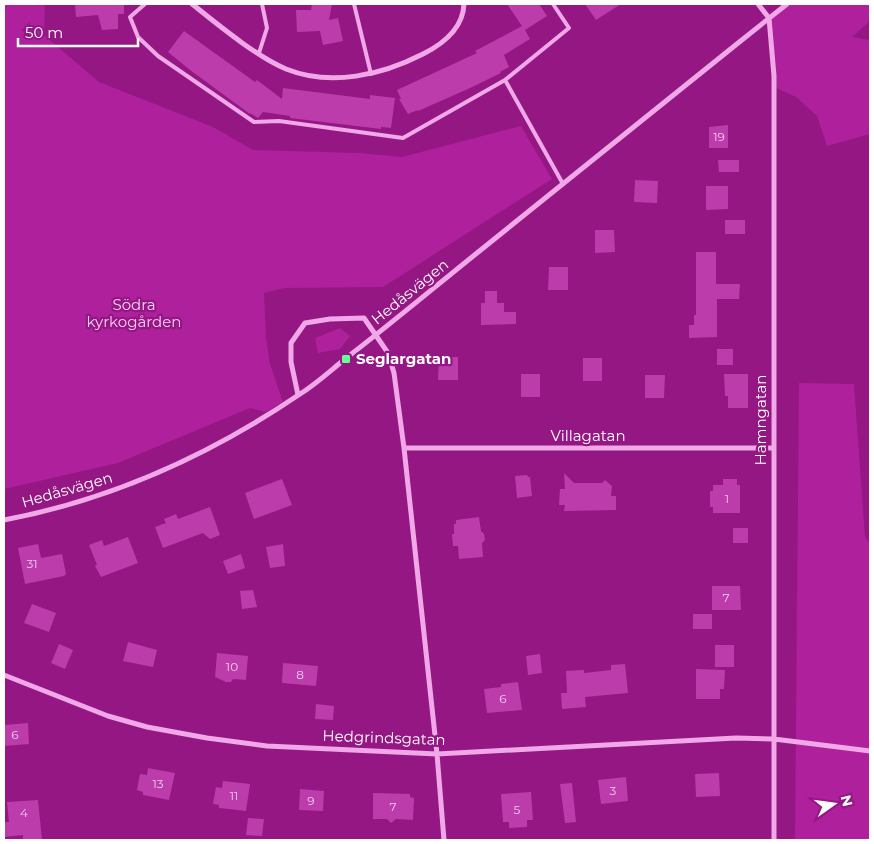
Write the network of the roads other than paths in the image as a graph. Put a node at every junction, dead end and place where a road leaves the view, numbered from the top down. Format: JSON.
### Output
{"nodes":[{"id":1,"x":145,"y":4,"type":"edge"},
{"id":2,"x":192,"y":4,"type":"edge"},
{"id":3,"x":262,"y":4,"type":"edge"},
{"id":4,"x":354,"y":4,"type":"edge"},
{"id":5,"x":464,"y":4,"type":"edge"},
{"id":6,"x":554,"y":4,"type":"edge"},
{"id":7,"x":758,"y":4,"type":"edge"},
{"id":8,"x":787,"y":4,"type":"edge"},
{"id":9,"x":769,"y":18,"type":"junction"},
{"id":10,"x":259,"y":53,"type":"junction"},
{"id":11,"x":371,"y":74,"type":"junction"},
{"id":12,"x":505,"y":80,"type":"junction"},
{"id":13,"x":563,"y":184,"type":"junction"},
{"id":14,"x":377,"y":335,"type":"junction"},
{"id":15,"x":298,"y":395,"type":"junction"},
{"id":16,"x":404,"y":448,"type":"junction"},
{"id":17,"x":773,"y":448,"type":"junction"},
{"id":18,"x":4,"y":520,"type":"edge"},
{"id":19,"x":4,"y":675,"type":"edge"},
{"id":20,"x":774,"y":739,"type":"junction"},
{"id":21,"x":870,"y":751,"type":"edge"},
{"id":22,"x":437,"y":754,"type":"junction"},
{"id":23,"x":444,"y":840,"type":"edge"},
{"id":24,"x":774,"y":840,"type":"edge"}],
"edges":[{"from":1,"to":12,"type":"lane"},
{"from":2,"to":10,"type":"street"},
{"from":3,"to":10,"type":"lane"},
{"from":4,"to":11,"type":"lane"},
{"from":5,"to":11,"type":"street"},
{"from":6,"to":12,"type":"lane"},
{"from":7,"to":9,"type":"street"},
{"from":8,"to":9,"type":"street","name":"Hedåsvägen"},
{"from":9,"to":13,"type":"street","name":"Hedåsvägen"},
{"from":9,"to":17,"type":"street","name":"Hamngatan"},
{"from":10,"to":11,"type":"street"},
{"from":12,"to":13,"type":"lane"},
{"from":13,"to":14,"type":"street","name":"Hedåsvägen"},
{"from":14,"to":15,"type":"street","name":"Hedåsvägen"},
{"from":14,"to":15,"type":"street"},
{"from":14,"to":16,"type":"street"},
{"from":15,"to":18,"type":"street","name":"Hedåsvägen"},
{"from":16,"to":17,"type":"street","name":"Villagatan"},
{"from":16,"to":22,"type":"street"},
{"from":17,"to":20,"type":"street","name":"Hamngatan"},
{"from":19,"to":22,"type":"street","name":"Hedgrindsgatan"},
{"from":20,"to":21,"type":"street","name":"Hedgrindsgatan"},
{"from":20,"to":22,"type":"street","name":"Hedgrindsgatan"},
{"from":20,"to":24,"type":"street","name":"Hamngatan"},
{"from":22,"to":23,"type":"street"}]}
